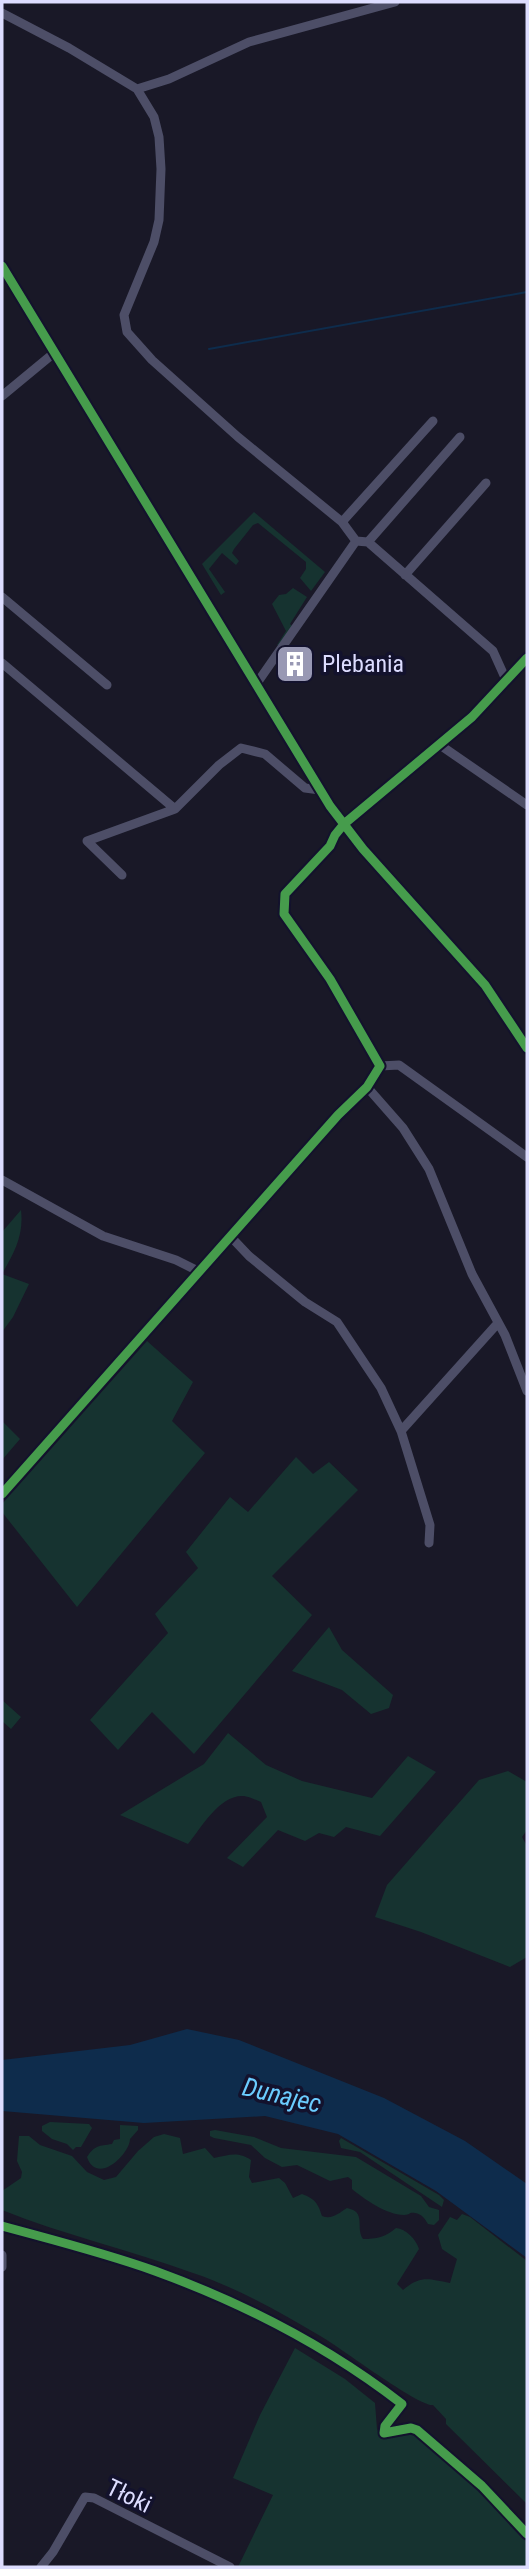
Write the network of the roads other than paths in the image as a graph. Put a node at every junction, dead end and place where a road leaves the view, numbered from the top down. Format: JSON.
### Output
{"nodes":[{"id":1,"x":395,"y":2,"type":"edge"},
{"id":2,"x":2,"y":13,"type":"edge"},
{"id":3,"x":137,"y":89,"type":"junction"},
{"id":4,"x":2,"y":266,"type":"edge"},
{"id":5,"x":54,"y":353,"type":"junction"},
{"id":6,"x":2,"y":396,"type":"edge"},
{"id":7,"x":433,"y":421,"type":"dead end"},
{"id":8,"x":460,"y":437,"type":"dead end"},
{"id":9,"x":486,"y":483,"type":"dead end"},
{"id":10,"x":342,"y":522,"type":"junction"},
{"id":11,"x":356,"y":541,"type":"junction"},
{"id":12,"x":368,"y":542,"type":"junction"},
{"id":13,"x":405,"y":575,"type":"junction"},
{"id":14,"x":2,"y":597,"type":"edge"},
{"id":15,"x":527,"y":658,"type":"edge"},
{"id":16,"x":2,"y":663,"type":"edge"},
{"id":17,"x":507,"y":682,"type":"junction"},
{"id":18,"x":107,"y":685,"type":"dead end"},
{"id":19,"x":255,"y":686,"type":"junction"},
{"id":20,"x":440,"y":745,"type":"junction"},
{"id":21,"x":320,"y":790,"type":"junction"},
{"id":22,"x":527,"y":805,"type":"edge"},
{"id":23,"x":175,"y":809,"type":"junction"},
{"id":24,"x":344,"y":824,"type":"junction"},
{"id":25,"x":122,"y":875,"type":"dead end"},
{"id":26,"x":527,"y":1048,"type":"edge"},
{"id":27,"x":380,"y":1066,"type":"junction"},
{"id":28,"x":367,"y":1087,"type":"junction"},
{"id":29,"x":527,"y":1157,"type":"edge"},
{"id":30,"x":2,"y":1180,"type":"edge"},
{"id":31,"x":231,"y":1237,"type":"junction"},
{"id":32,"x":200,"y":1272,"type":"junction"},
{"id":33,"x":498,"y":1323,"type":"junction"},
{"id":34,"x":527,"y":1391,"type":"edge"},
{"id":35,"x":401,"y":1431,"type":"junction"},
{"id":36,"x":2,"y":1494,"type":"edge"},
{"id":37,"x":429,"y":1543,"type":"dead end"},
{"id":38,"x":2,"y":2255,"type":"edge"},
{"id":39,"x":2,"y":2267,"type":"edge"},
{"id":40,"x":41,"y":2567,"type":"edge"},
{"id":41,"x":230,"y":2567,"type":"edge"}],
"edges":[{"from":1,"to":3,"type":"street"},
{"from":2,"to":3,"type":"street"},
{"from":3,"to":10,"type":"street"},
{"from":4,"to":5,"type":"street"},
{"from":5,"to":6,"type":"street"},
{"from":5,"to":19,"type":"street"},
{"from":7,"to":10,"type":"street"},
{"from":8,"to":12,"type":"street"},
{"from":9,"to":13,"type":"street"},
{"from":10,"to":11,"type":"street"},
{"from":11,"to":12,"type":"street"},
{"from":11,"to":19,"type":"street"},
{"from":12,"to":13,"type":"street"},
{"from":13,"to":17,"type":"street"},
{"from":14,"to":18,"type":"street"},
{"from":15,"to":17,"type":"street"},
{"from":16,"to":23,"type":"street"},
{"from":17,"to":20,"type":"street"},
{"from":19,"to":21,"type":"street"},
{"from":20,"to":22,"type":"street"},
{"from":20,"to":24,"type":"street"},
{"from":21,"to":23,"type":"street"},
{"from":21,"to":24,"type":"street"},
{"from":23,"to":25,"type":"street"},
{"from":24,"to":26,"type":"street"},
{"from":24,"to":27,"type":"street"},
{"from":27,"to":28,"type":"street"},
{"from":27,"to":29,"type":"street"},
{"from":28,"to":31,"type":"street"},
{"from":28,"to":33,"type":"street"},
{"from":30,"to":32,"type":"street"},
{"from":31,"to":32,"type":"street"},
{"from":31,"to":35,"type":"street"},
{"from":32,"to":36,"type":"street"},
{"from":33,"to":34,"type":"street"},
{"from":33,"to":35,"type":"street"},
{"from":35,"to":37,"type":"street"},
{"from":38,"to":39,"type":"street"},
{"from":40,"to":41,"type":"street","name":"Tłoki"}]}
